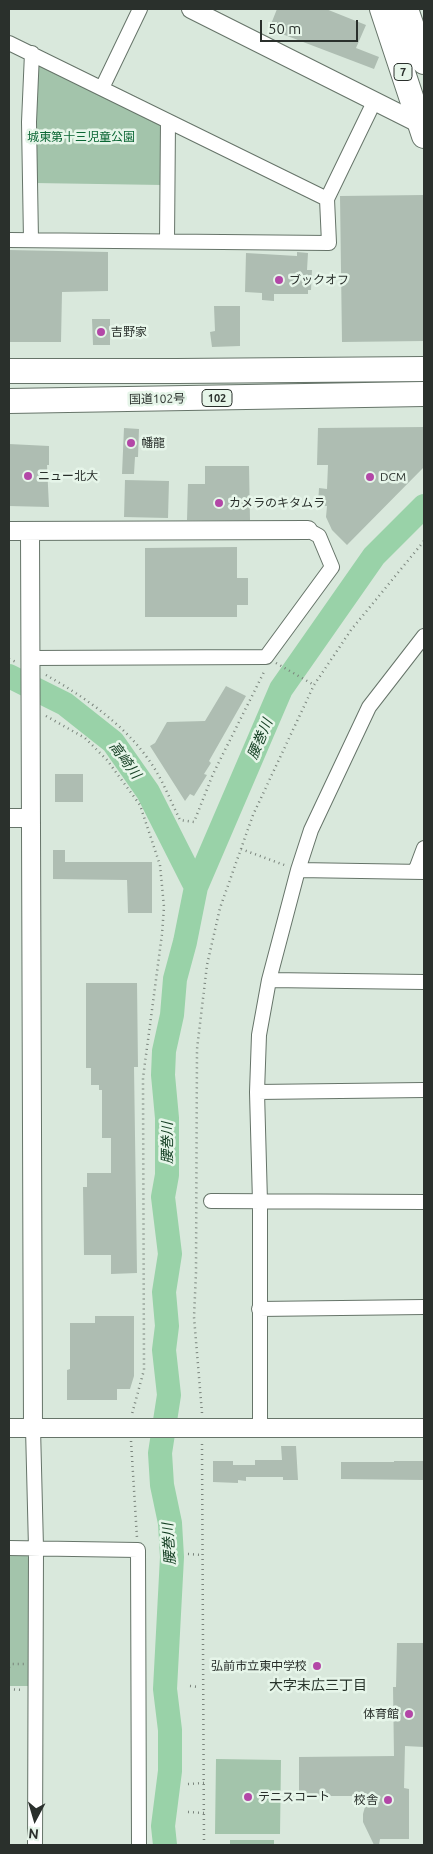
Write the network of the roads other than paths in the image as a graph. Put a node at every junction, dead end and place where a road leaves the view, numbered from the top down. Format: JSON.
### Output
{"nodes":[{"id":1,"x":140,"y":9,"type":"edge"},
{"id":2,"x":191,"y":9,"type":"edge"},
{"id":3,"x":382,"y":9,"type":"edge"},
{"id":4,"x":406,"y":9,"type":"edge"},
{"id":5,"x":9,"y":43,"type":"edge"},
{"id":6,"x":32,"y":53,"type":"junction"},
{"id":7,"x":424,"y":62,"type":"edge"},
{"id":8,"x":102,"y":88,"type":"junction"},
{"id":9,"x":375,"y":100,"type":"junction"},
{"id":10,"x":168,"y":121,"type":"junction"},
{"id":11,"x":423,"y":128,"type":"edge"},
{"id":12,"x":327,"y":199,"type":"junction"},
{"id":13,"x":9,"y":240,"type":"edge"},
{"id":14,"x":31,"y":240,"type":"junction"},
{"id":15,"x":167,"y":241,"type":"junction"},
{"id":16,"x":424,"y":369,"type":"edge"},
{"id":17,"x":9,"y":371,"type":"edge"},
{"id":18,"x":424,"y":394,"type":"edge"},
{"id":19,"x":9,"y":401,"type":"edge"},
{"id":20,"x":308,"y":530,"type":"joint"},
{"id":21,"x":9,"y":531,"type":"edge"},
{"id":22,"x":30,"y":531,"type":"junction"},
{"id":23,"x":424,"y":636,"type":"edge"},
{"id":24,"x":30,"y":666,"type":"junction"},
{"id":25,"x":9,"y":818,"type":"edge"},
{"id":26,"x":30,"y":818,"type":"junction"},
{"id":27,"x":424,"y":848,"type":"edge"},
{"id":28,"x":298,"y":870,"type":"junction"},
{"id":29,"x":420,"y":872,"type":"edge"},
{"id":30,"x":269,"y":980,"type":"junction"},
{"id":31,"x":424,"y":982,"type":"edge"},
{"id":32,"x":424,"y":1090,"type":"edge"},
{"id":33,"x":258,"y":1092,"type":"junction"},
{"id":34,"x":211,"y":1201,"type":"dead end"},
{"id":35,"x":260,"y":1202,"type":"junction"},
{"id":36,"x":424,"y":1202,"type":"edge"},
{"id":37,"x":424,"y":1307,"type":"edge"},
{"id":38,"x":259,"y":1308,"type":"junction"},
{"id":39,"x":9,"y":1428,"type":"edge"},
{"id":40,"x":33,"y":1428,"type":"junction"},
{"id":41,"x":260,"y":1428,"type":"junction"},
{"id":42,"x":424,"y":1428,"type":"edge"},
{"id":43,"x":9,"y":1548,"type":"edge"},
{"id":44,"x":36,"y":1548,"type":"junction"},
{"id":45,"x":35,"y":1845,"type":"edge"},
{"id":46,"x":139,"y":1845,"type":"edge"}],
"edges":[{"from":1,"to":8,"type":"street"},
{"from":2,"to":9,"type":"street"},
{"from":3,"to":11,"type":"highway","number":"7"},
{"from":4,"to":7,"type":"highway","number":"7"},
{"from":5,"to":6,"type":"street"},
{"from":6,"to":8,"type":"street"},
{"from":6,"to":14,"type":"street"},
{"from":8,"to":10,"type":"street"},
{"from":9,"to":11,"type":"street"},
{"from":9,"to":12,"type":"street"},
{"from":10,"to":12,"type":"street"},
{"from":10,"to":15,"type":"street"},
{"from":12,"to":15,"type":"street"},
{"from":13,"to":14,"type":"street"},
{"from":14,"to":15,"type":"street"},
{"from":16,"to":17,"type":"highway","number":"102"},
{"from":18,"to":19,"type":"highway","name":"国道102号","number":"102"},
{"from":20,"to":22,"type":"street"},
{"from":20,"to":24,"type":"street"},
{"from":21,"to":22,"type":"street"},
{"from":22,"to":24,"type":"street"},
{"from":23,"to":28,"type":"street"},
{"from":24,"to":26,"type":"street"},
{"from":25,"to":26,"type":"street"},
{"from":26,"to":40,"type":"street"},
{"from":27,"to":29,"type":"street"},
{"from":28,"to":29,"type":"street"},
{"from":28,"to":30,"type":"street"},
{"from":30,"to":31,"type":"street"},
{"from":30,"to":33,"type":"street"},
{"from":32,"to":33,"type":"street"},
{"from":33,"to":35,"type":"street"},
{"from":34,"to":35,"type":"street"},
{"from":35,"to":36,"type":"street"},
{"from":35,"to":38,"type":"street"},
{"from":37,"to":38,"type":"street"},
{"from":38,"to":41,"type":"street"},
{"from":39,"to":40,"type":"street"},
{"from":40,"to":41,"type":"street"},
{"from":40,"to":44,"type":"street"},
{"from":41,"to":42,"type":"street"},
{"from":43,"to":44,"type":"street"},
{"from":44,"to":45,"type":"street"},
{"from":44,"to":46,"type":"street"}]}
